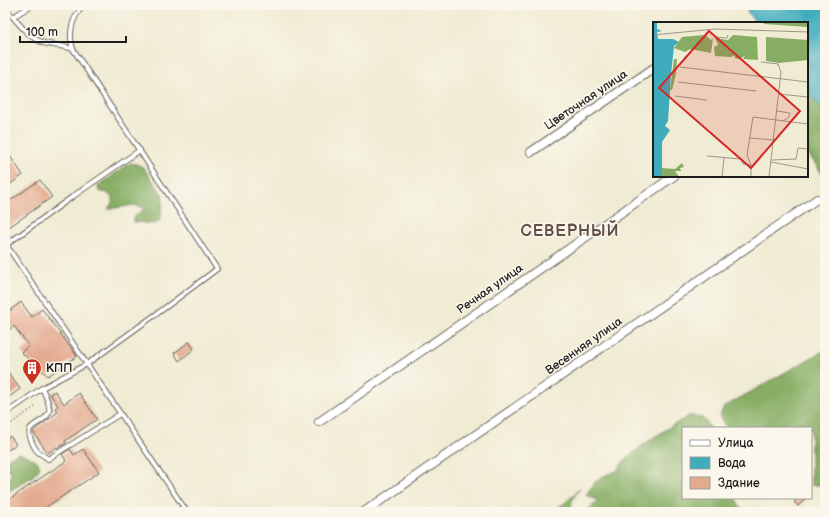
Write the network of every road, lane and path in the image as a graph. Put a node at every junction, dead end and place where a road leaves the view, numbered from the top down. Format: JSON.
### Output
{"nodes":[{"id":1,"x":32,"y":5,"type":"edge"},
{"id":2,"x":84,"y":5,"type":"edge"},
{"id":3,"x":5,"y":8,"type":"edge"},
{"id":4,"x":13,"y":17,"type":"junction"},
{"id":5,"x":73,"y":49,"type":"junction"},
{"id":6,"x":653,"y":69,"type":"edge"},
{"id":7,"x":140,"y":150,"type":"junction"},
{"id":8,"x":531,"y":152,"type":"dead end"},
{"id":9,"x":673,"y":177,"type":"edge"},
{"id":10,"x":817,"y":199,"type":"dead end"},
{"id":11,"x":6,"y":244,"type":"edge"},
{"id":12,"x":87,"y":364,"type":"junction"},
{"id":13,"x":42,"y":388,"type":"junction"},
{"id":14,"x":36,"y":406,"type":"dead end"},
{"id":15,"x":5,"y":414,"type":"edge"},
{"id":16,"x":120,"y":414,"type":"junction"},
{"id":17,"x":318,"y":422,"type":"dead end"},
{"id":18,"x":5,"y":428,"type":"edge"},
{"id":19,"x":184,"y":507,"type":"junction"},
{"id":20,"x":177,"y":512,"type":"edge"},
{"id":21,"x":187,"y":512,"type":"edge"},
{"id":22,"x":364,"y":512,"type":"edge"}],
"edges":[{"from":1,"to":4,"type":"lane"},
{"from":2,"to":5,"type":"lane"},
{"from":3,"to":4,"type":"lane"},
{"from":4,"to":5,"type":"lane"},
{"from":5,"to":7,"type":"lane"},
{"from":6,"to":8,"type":"street","name":"Цветочная улица"},
{"from":7,"to":11,"type":"lane"},
{"from":7,"to":12,"type":"lane"},
{"from":9,"to":17,"type":"street","name":"Речная улица"},
{"from":10,"to":22,"type":"street","name":"Весенняя улица"},
{"from":11,"to":12,"type":"lane"},
{"from":12,"to":13,"type":"lane"},
{"from":12,"to":16,"type":"lane"},
{"from":13,"to":15,"type":"lane"},
{"from":13,"to":16,"type":"lane"},
{"from":14,"to":18,"type":"path"},
{"from":16,"to":19,"type":"lane"},
{"from":19,"to":20,"type":"lane"},
{"from":19,"to":21,"type":"lane"}]}
